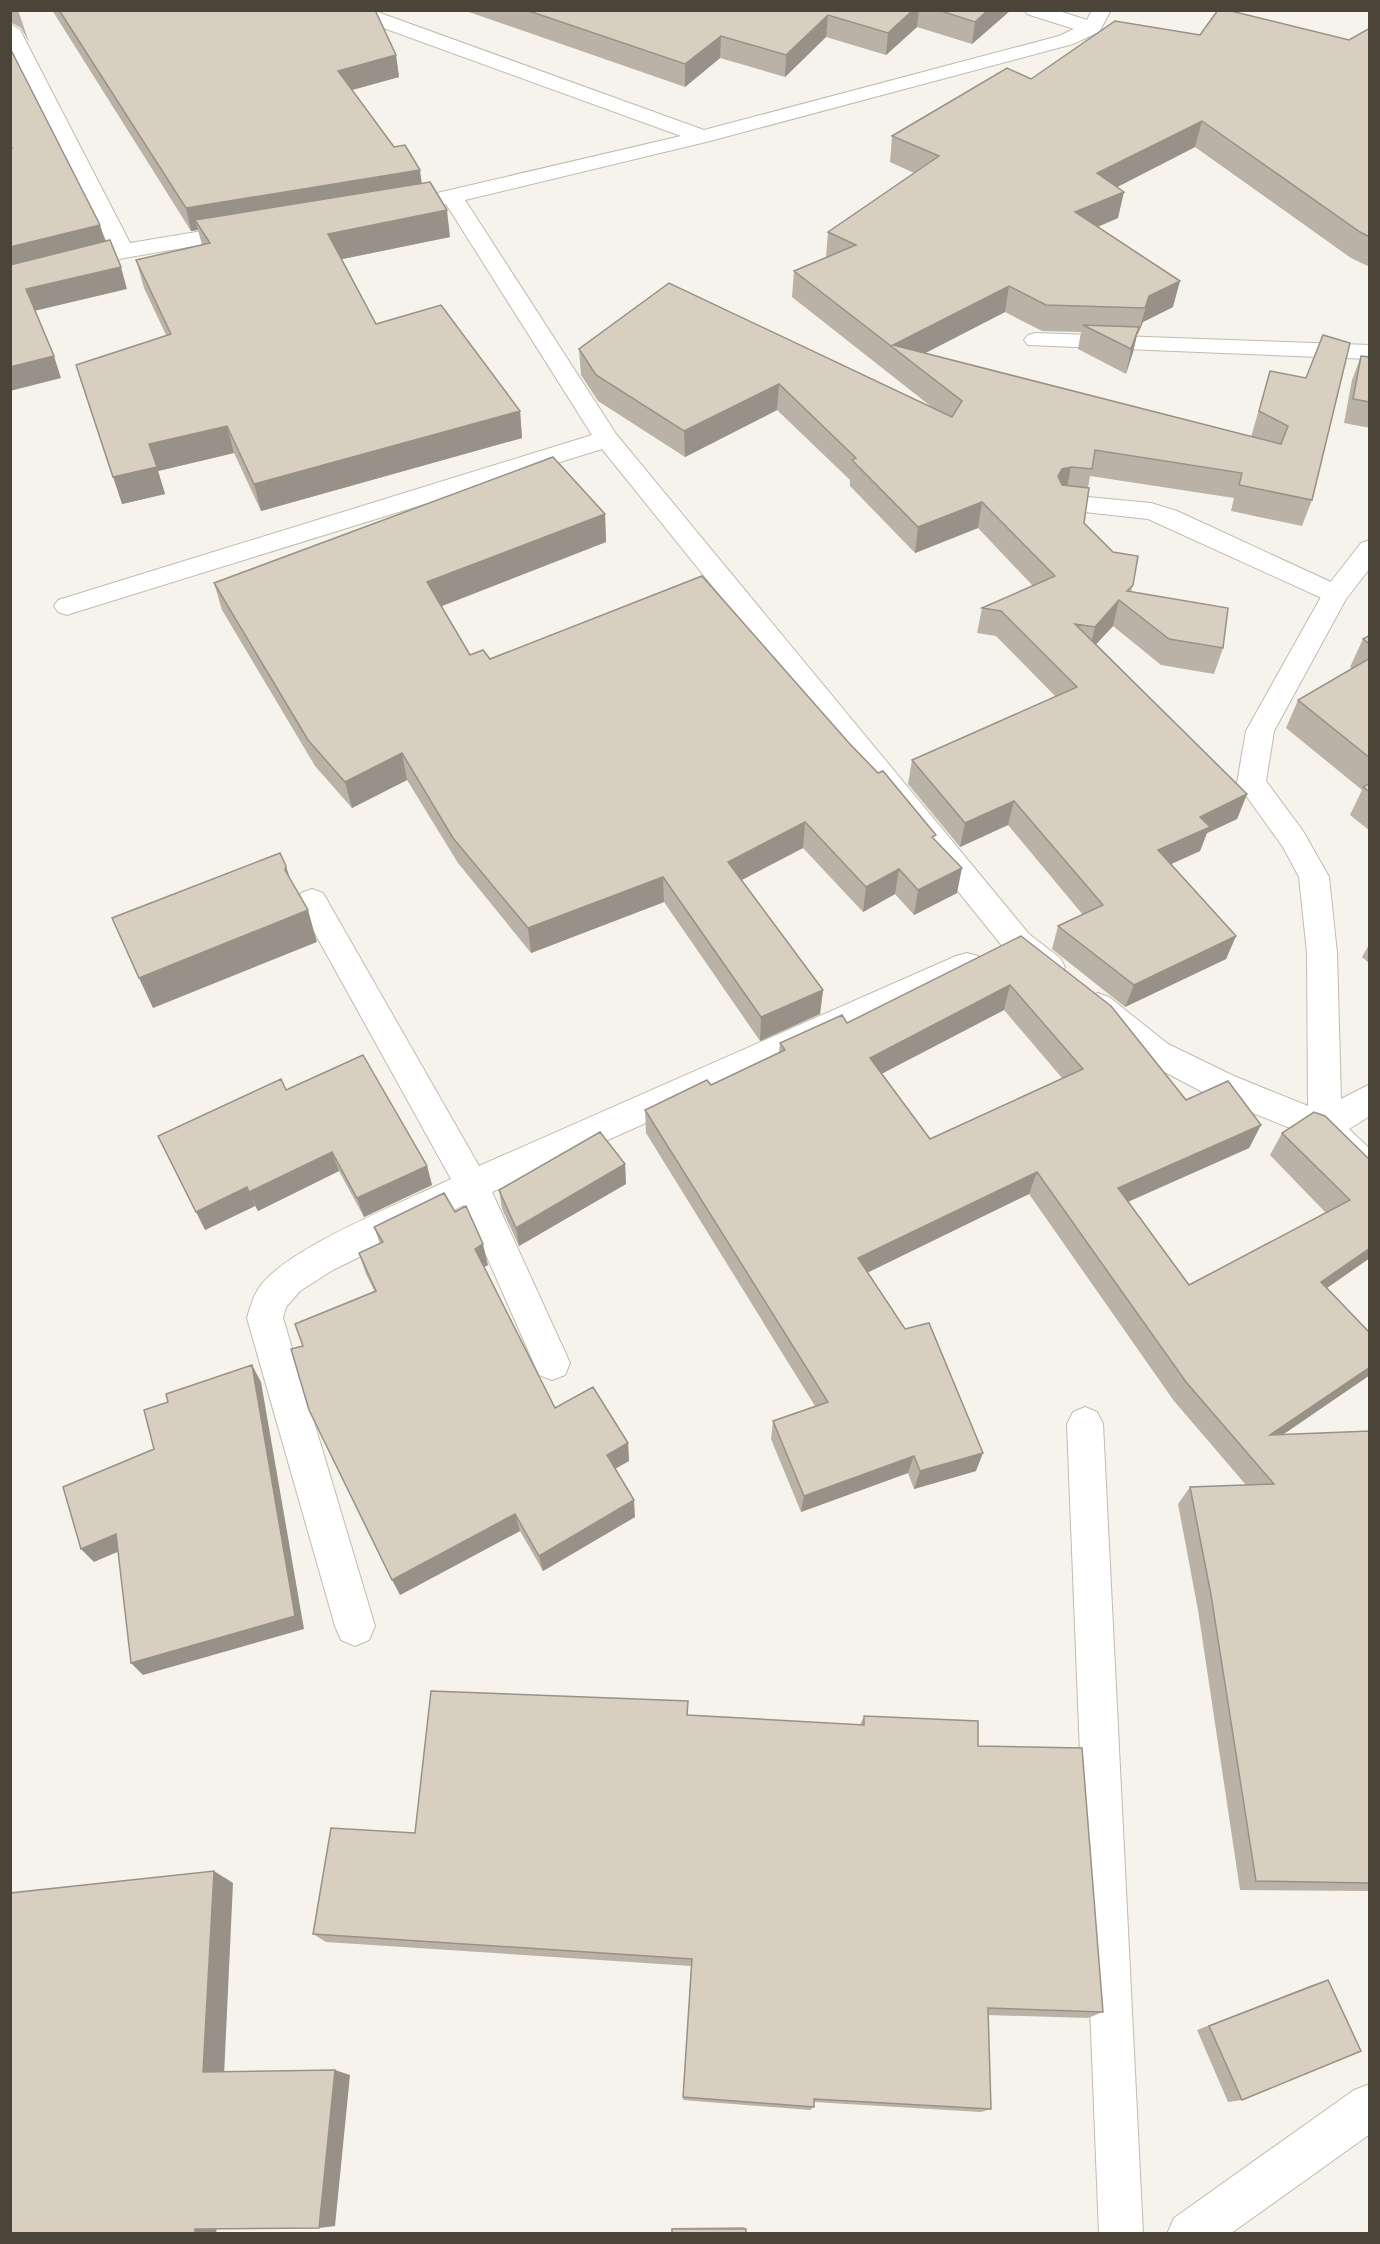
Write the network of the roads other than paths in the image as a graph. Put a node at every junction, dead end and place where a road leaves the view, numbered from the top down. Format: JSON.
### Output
{"nodes":[{"id":1,"x":352,"y":10,"type":"edge"},
{"id":2,"x":1034,"y":10,"type":"edge"},
{"id":3,"x":1097,"y":19,"type":"edge"},
{"id":4,"x":10,"y":30,"type":"edge"},
{"id":5,"x":703,"y":137,"type":"junction"},
{"id":6,"x":452,"y":197,"type":"junction"},
{"id":7,"x":417,"y":203,"type":"edge"},
{"id":8,"x":264,"y":228,"type":"edge"},
{"id":9,"x":123,"y":251,"type":"junction"},
{"id":10,"x":10,"y":280,"type":"edge"},
{"id":11,"x":1036,"y":340,"type":"dead end"},
{"id":12,"x":1370,"y":352,"type":"edge"},
{"id":13,"x":607,"y":439,"type":"junction"},
{"id":14,"x":1066,"y":503,"type":"edge"},
{"id":15,"x":1370,"y":549,"type":"edge"},
{"id":16,"x":1335,"y":594,"type":"junction"},
{"id":17,"x":68,"y":606,"type":"dead end"},
{"id":18,"x":312,"y":902,"type":"dead end"},
{"id":19,"x":1018,"y":943,"type":"junction"},
{"id":20,"x":1370,"y":1098,"type":"edge"},
{"id":21,"x":1325,"y":1127,"type":"junction"},
{"id":22,"x":1370,"y":1172,"type":"edge"},
{"id":23,"x":472,"y":1185,"type":"junction"},
{"id":24,"x":552,"y":1363,"type":"dead end"},
{"id":25,"x":1084,"y":1424,"type":"dead end"},
{"id":26,"x":356,"y":1626,"type":"dead end"},
{"id":27,"x":1370,"y":2106,"type":"edge"},
{"id":28,"x":1122,"y":2234,"type":"edge"},
{"id":29,"x":1190,"y":2234,"type":"edge"}],
"edges":[{"from":1,"to":5,"type":"street"},
{"from":2,"to":3,"type":"street"},
{"from":3,"to":5,"type":"street"},
{"from":4,"to":9,"type":"street"},
{"from":5,"to":6,"type":"street"},
{"from":6,"to":7,"type":"street"},
{"from":6,"to":13,"type":"street"},
{"from":8,"to":9,"type":"street"},
{"from":9,"to":10,"type":"street"},
{"from":11,"to":12,"type":"street"},
{"from":13,"to":17,"type":"street"},
{"from":13,"to":19,"type":"street"},
{"from":14,"to":16,"type":"lane"},
{"from":15,"to":16,"type":"street"},
{"from":16,"to":21,"type":"street"},
{"from":18,"to":23,"type":"street"},
{"from":19,"to":21,"type":"street"},
{"from":19,"to":23,"type":"street"},
{"from":20,"to":21,"type":"street"},
{"from":21,"to":22,"type":"street"},
{"from":23,"to":24,"type":"street"},
{"from":23,"to":26,"type":"street"},
{"from":25,"to":28,"type":"lane"},
{"from":27,"to":29,"type":"street"}]}
